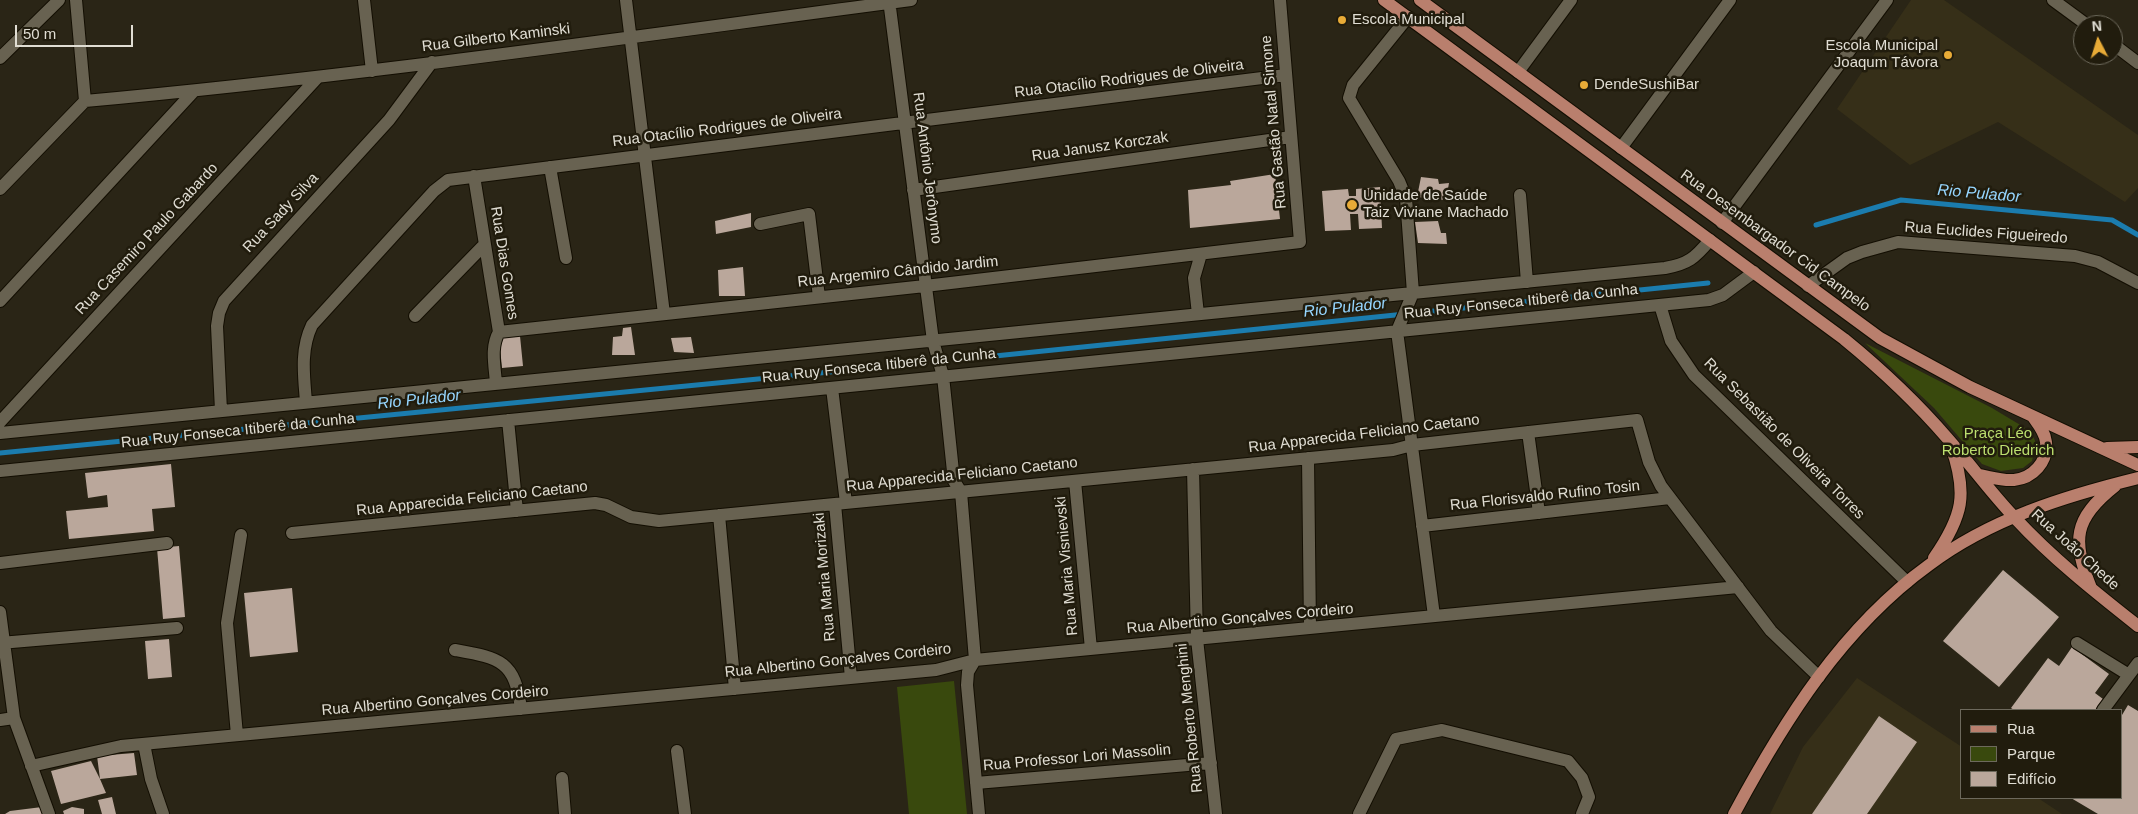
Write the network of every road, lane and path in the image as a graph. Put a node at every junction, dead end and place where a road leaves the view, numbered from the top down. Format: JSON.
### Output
{"nodes":[{"id":1,"x":60,"y":0,"type":"edge"},
{"id":2,"x":76,"y":0,"type":"edge"},
{"id":3,"x":364,"y":0,"type":"edge"},
{"id":4,"x":626,"y":0,"type":"edge"},
{"id":5,"x":911,"y":0,"type":"edge"},
{"id":6,"x":1280,"y":0,"type":"edge"},
{"id":7,"x":1384,"y":0,"type":"edge"},
{"id":8,"x":1420,"y":0,"type":"edge"},
{"id":9,"x":1571,"y":0,"type":"edge"},
{"id":10,"x":1730,"y":0,"type":"edge"},
{"id":11,"x":1887,"y":0,"type":"edge"},
{"id":12,"x":2053,"y":0,"type":"edge"},
{"id":13,"x":889,"y":1,"type":"edge"},
{"id":14,"x":2073,"y":15,"type":"edge"},
{"id":15,"x":1408,"y":17,"type":"junction"},
{"id":16,"x":630,"y":36,"type":"junction"},
{"id":17,"x":2123,"y":52,"type":"edge"},
{"id":18,"x":0,"y":58,"type":"edge"},
{"id":19,"x":432,"y":62,"type":"junction"},
{"id":20,"x":2138,"y":63,"type":"edge"},
{"id":21,"x":372,"y":70,"type":"junction"},
{"id":22,"x":1518,"y":72,"type":"junction"},
{"id":23,"x":1286,"y":76,"type":"junction"},
{"id":24,"x":318,"y":77,"type":"junction"},
{"id":25,"x":194,"y":91,"type":"junction"},
{"id":26,"x":84,"y":101,"type":"junction"},
{"id":27,"x":904,"y":123,"type":"junction"},
{"id":28,"x":1291,"y":137,"type":"junction"},
{"id":29,"x":1620,"y":148,"type":"junction"},
{"id":30,"x":645,"y":155,"type":"junction"},
{"id":31,"x":550,"y":167,"type":"junction"},
{"id":32,"x":474,"y":176,"type":"junction"},
{"id":33,"x":0,"y":189,"type":"edge"},
{"id":34,"x":913,"y":190,"type":"junction"},
{"id":35,"x":1520,"y":195,"type":"dead end"},
{"id":36,"x":1722,"y":223,"type":"junction"},
{"id":37,"x":760,"y":224,"type":"dead end"},
{"id":38,"x":1710,"y":240,"type":"junction"},
{"id":39,"x":1300,"y":242,"type":"joint"},
{"id":40,"x":485,"y":244,"type":"junction"},
{"id":41,"x":1201,"y":254,"type":"junction"},
{"id":42,"x":566,"y":258,"type":"dead end"},
{"id":43,"x":1754,"y":272,"type":"junction"},
{"id":44,"x":1527,"y":282,"type":"junction"},
{"id":45,"x":2138,"y":283,"type":"edge"},
{"id":46,"x":925,"y":286,"type":"junction"},
{"id":47,"x":1808,"y":286,"type":"junction"},
{"id":48,"x":1414,"y":293,"type":"junction"},
{"id":49,"x":819,"y":297,"type":"junction"},
{"id":50,"x":0,"y":301,"type":"edge"},
{"id":51,"x":1660,"y":305,"type":"junction"},
{"id":52,"x":664,"y":314,"type":"junction"},
{"id":53,"x":1198,"y":314,"type":"junction"},
{"id":54,"x":415,"y":316,"type":"dead end"},
{"id":55,"x":1397,"y":331,"type":"junction"},
{"id":56,"x":499,"y":332,"type":"junction"},
{"id":57,"x":933,"y":340,"type":"junction"},
{"id":58,"x":943,"y":376,"type":"junction"},
{"id":59,"x":496,"y":384,"type":"junction"},
{"id":60,"x":832,"y":388,"type":"junction"},
{"id":61,"x":306,"y":402,"type":"junction"},
{"id":62,"x":221,"y":411,"type":"junction"},
{"id":63,"x":2032,"y":416,"type":"junction"},
{"id":64,"x":508,"y":420,"type":"junction"},
{"id":65,"x":0,"y":422,"type":"edge"},
{"id":66,"x":1528,"y":432,"type":"junction"},
{"id":67,"x":0,"y":433,"type":"edge"},
{"id":68,"x":1948,"y":439,"type":"junction"},
{"id":69,"x":1412,"y":445,"type":"junction"},
{"id":70,"x":2138,"y":447,"type":"edge"},
{"id":71,"x":2104,"y":448,"type":"junction"},
{"id":72,"x":1308,"y":458,"type":"junction"},
{"id":73,"x":2138,"y":465,"type":"edge"},
{"id":74,"x":1193,"y":469,"type":"junction"},
{"id":75,"x":0,"y":471,"type":"edge"},
{"id":76,"x":1978,"y":475,"type":"junction"},
{"id":77,"x":2138,"y":478,"type":"edge"},
{"id":78,"x":1075,"y":481,"type":"junction"},
{"id":79,"x":2118,"y":482,"type":"junction"},
{"id":80,"x":961,"y":492,"type":"junction"},
{"id":81,"x":1670,"y":498,"type":"junction"},
{"id":82,"x":840,"y":503,"type":"junction"},
{"id":83,"x":517,"y":511,"type":"junction"},
{"id":84,"x":1539,"y":513,"type":"junction"},
{"id":85,"x":719,"y":515,"type":"junction"},
{"id":86,"x":2014,"y":517,"type":"junction"},
{"id":87,"x":1422,"y":526,"type":"junction"},
{"id":88,"x":292,"y":533,"type":"dead end"},
{"id":89,"x":241,"y":535,"type":"dead end"},
{"id":90,"x":167,"y":543,"type":"dead end"},
{"id":91,"x":0,"y":563,"type":"edge"},
{"id":92,"x":1930,"y":564,"type":"junction"},
{"id":93,"x":1907,"y":582,"type":"junction"},
{"id":94,"x":1738,"y":587,"type":"junction"},
{"id":95,"x":2092,"y":590,"type":"junction"},
{"id":96,"x":0,"y":612,"type":"edge"},
{"id":97,"x":1434,"y":616,"type":"junction"},
{"id":98,"x":2138,"y":626,"type":"edge"},
{"id":99,"x":177,"y":628,"type":"dead end"},
{"id":100,"x":1310,"y":628,"type":"junction"},
{"id":101,"x":1197,"y":639,"type":"junction"},
{"id":102,"x":2,"y":643,"type":"edge"},
{"id":103,"x":2077,"y":643,"type":"dead end"},
{"id":104,"x":1092,"y":649,"type":"junction"},
{"id":105,"x":455,"y":650,"type":"dead end"},
{"id":106,"x":975,"y":660,"type":"junction"},
{"id":107,"x":2138,"y":663,"type":"edge"},
{"id":108,"x":2129,"y":675,"type":"junction"},
{"id":109,"x":1819,"y":677,"type":"junction"},
{"id":110,"x":851,"y":678,"type":"junction"},
{"id":111,"x":735,"y":689,"type":"junction"},
{"id":112,"x":521,"y":709,"type":"junction"},
{"id":113,"x":2104,"y":709,"type":"edge"},
{"id":114,"x":14,"y":718,"type":"junction"},
{"id":115,"x":0,"y":720,"type":"edge"},
{"id":116,"x":237,"y":735,"type":"junction"},
{"id":117,"x":144,"y":744,"type":"junction"},
{"id":118,"x":677,"y":751,"type":"dead end"},
{"id":119,"x":1210,"y":763,"type":"junction"},
{"id":120,"x":31,"y":766,"type":"junction"},
{"id":121,"x":562,"y":778,"type":"dead end"},
{"id":122,"x":976,"y":783,"type":"junction"},
{"id":123,"x":49,"y":814,"type":"edge"},
{"id":124,"x":163,"y":814,"type":"edge"},
{"id":125,"x":566,"y":814,"type":"edge"},
{"id":126,"x":685,"y":814,"type":"edge"},
{"id":127,"x":979,"y":814,"type":"edge"},
{"id":128,"x":1216,"y":814,"type":"edge"},
{"id":129,"x":1359,"y":814,"type":"edge"},
{"id":130,"x":1582,"y":814,"type":"edge"},
{"id":131,"x":1734,"y":814,"type":"edge"}],
"edges":[{"from":1,"to":18,"type":"street"},
{"from":2,"to":26,"type":"street"},
{"from":3,"to":21,"type":"street"},
{"from":4,"to":16,"type":"street"},
{"from":5,"to":13,"type":"street","name":"Rua Gilberto Kaminski"},
{"from":6,"to":23,"type":"street","name":"Rua Gastão Natal Simone"},
{"from":7,"to":15,"type":"main road"},
{"from":8,"to":22,"type":"main road","name":"Rua Desembargador Cid Campelo"},
{"from":9,"to":22,"type":"street"},
{"from":10,"to":29,"type":"street"},
{"from":11,"to":36,"type":"street"},
{"from":12,"to":14,"type":"street"},
{"from":13,"to":16,"type":"street","name":"Rua Gilberto Kaminski"},
{"from":13,"to":27,"type":"street","name":"Rua Antônio Jerônymo"},
{"from":15,"to":38,"type":"main road"},
{"from":15,"to":48,"type":"street"},
{"from":16,"to":19,"type":"street","name":"Rua Gilberto Kaminski"},
{"from":16,"to":30,"type":"street"},
{"from":17,"to":20,"type":"street"},
{"from":19,"to":21,"type":"street","name":"Rua Gilberto Kaminski"},
{"from":19,"to":62,"type":"street","name":"Rua Sady Silva"},
{"from":21,"to":24,"type":"street","name":"Rua Gilberto Kaminski"},
{"from":22,"to":29,"type":"main road","name":"Rua Desembargador Cid Campelo"},
{"from":23,"to":27,"type":"street","name":"Rua Otacílio Rodrigues de Oliveira"},
{"from":23,"to":28,"type":"street","name":"Rua Gastão Natal Simone"},
{"from":24,"to":25,"type":"street","name":"Rua Gilberto Kaminski"},
{"from":24,"to":65,"type":"street","name":"Rua Casemiro Paulo Gabardo"},
{"from":25,"to":26,"type":"street","name":"Rua Gilberto Kaminski"},
{"from":25,"to":50,"type":"street"},
{"from":26,"to":33,"type":"street"},
{"from":27,"to":30,"type":"street","name":"Rua Otacílio Rodrigues de Oliveira"},
{"from":27,"to":34,"type":"street","name":"Rua Antônio Jerônymo"},
{"from":28,"to":34,"type":"street","name":"Rua Janusz Korczak"},
{"from":28,"to":39,"type":"street","name":"Rua Gastão Natal Simone"},
{"from":29,"to":36,"type":"main road","name":"Rua Desembargador Cid Campelo"},
{"from":30,"to":31,"type":"street","name":"Rua Otacílio Rodrigues de Oliveira"},
{"from":30,"to":52,"type":"street"},
{"from":31,"to":32,"type":"street","name":"Rua Otacílio Rodrigues de Oliveira"},
{"from":31,"to":42,"type":"street"},
{"from":32,"to":40,"type":"street","name":"Rua Dias Gomes"},
{"from":32,"to":61,"type":"street","name":"Rua Otacílio Rodrigues de Oliveira"},
{"from":34,"to":46,"type":"street","name":"Rua Antônio Jerônymo"},
{"from":35,"to":44,"type":"street"},
{"from":36,"to":38,"type":"main road"},
{"from":36,"to":47,"type":"main road","name":"Rua Desembargador Cid Campelo"},
{"from":37,"to":49,"type":"street"},
{"from":38,"to":43,"type":"main road"},
{"from":38,"to":44,"type":"street","name":"Rua Ruy Fonseca Itiberê da Cunha"},
{"from":39,"to":41,"type":"street","name":"Rua Argemiro Cândido Jardim"},
{"from":40,"to":54,"type":"street"},
{"from":40,"to":56,"type":"street","name":"Rua Dias Gomes"},
{"from":41,"to":46,"type":"street","name":"Rua Argemiro Cândido Jardim"},
{"from":41,"to":53,"type":"street"},
{"from":43,"to":51,"type":"street","name":"Rua Ruy Fonseca Itiberê da Cunha"},
{"from":43,"to":68,"type":"main road"},
{"from":44,"to":48,"type":"street","name":"Rua Ruy Fonseca Itiberê da Cunha"},
{"from":45,"to":47,"type":"street","name":"Rua Euclides Figueiredo"},
{"from":46,"to":49,"type":"street","name":"Rua Argemiro Cândido Jardim"},
{"from":46,"to":57,"type":"street","name":"Rua Antônio Jerônymo"},
{"from":47,"to":63,"type":"main road","name":"Rua Desembargador Cid Campelo"},
{"from":48,"to":53,"type":"street","name":"Rua Ruy Fonseca Itiberê da Cunha"},
{"from":48,"to":55,"type":"street"},
{"from":49,"to":52,"type":"street","name":"Rua Argemiro Cândido Jardim"},
{"from":51,"to":55,"type":"street","name":"Rua Ruy Fonseca Itiberê da Cunha"},
{"from":51,"to":93,"type":"street","name":"Rua Sebastião de Oliveira Torres"},
{"from":52,"to":56,"type":"street","name":"Rua Argemiro Cândido Jardim"},
{"from":53,"to":57,"type":"street","name":"Rua Ruy Fonseca Itiberê da Cunha"},
{"from":55,"to":58,"type":"street","name":"Rua Ruy Fonseca Itiberê da Cunha"},
{"from":55,"to":69,"type":"street"},
{"from":56,"to":59,"type":"street","name":"Rua Dias Gomes"},
{"from":57,"to":58,"type":"street","name":"Rua Antônio Jerônymo"},
{"from":57,"to":59,"type":"street","name":"Rua Ruy Fonseca Itiberê da Cunha"},
{"from":58,"to":60,"type":"street","name":"Rua Ruy Fonseca Itiberê da Cunha"},
{"from":58,"to":80,"type":"street","name":"Rua Antônio Jerônymo"},
{"from":59,"to":61,"type":"street","name":"Rua Ruy Fonseca Itiberê da Cunha"},
{"from":60,"to":64,"type":"street","name":"Rua Ruy Fonseca Itiberê da Cunha"},
{"from":60,"to":82,"type":"street","name":"Rua Maria Morizaki"},
{"from":61,"to":62,"type":"street","name":"Rua Ruy Fonseca Itiberê da Cunha"},
{"from":62,"to":67,"type":"street","name":"Rua Ruy Fonseca Itiberê da Cunha"},
{"from":63,"to":71,"type":"main road","name":"Rua Desembargador Cid Campelo"},
{"from":63,"to":76,"type":"main road"},
{"from":64,"to":75,"type":"street","name":"Rua Ruy Fonseca Itiberê da Cunha"},
{"from":64,"to":83,"type":"street"},
{"from":66,"to":69,"type":"street","name":"Rua Apparecida Feliciano Caetano"},
{"from":66,"to":81,"type":"street","name":"Rua Apparecida Feliciano Caetano"},
{"from":66,"to":84,"type":"street"},
{"from":68,"to":76,"type":"main road"},
{"from":68,"to":92,"type":"main road"},
{"from":69,"to":72,"type":"street","name":"Rua Apparecida Feliciano Caetano"},
{"from":69,"to":87,"type":"street"},
{"from":70,"to":71,"type":"main road"},
{"from":71,"to":73,"type":"main road","name":"Rua Desembargador Cid Campelo"},
{"from":72,"to":74,"type":"street","name":"Rua Apparecida Feliciano Caetano"},
{"from":72,"to":100,"type":"street"},
{"from":74,"to":78,"type":"street","name":"Rua Apparecida Feliciano Caetano"},
{"from":74,"to":101,"type":"street","name":"Rua Roberto Menghini"},
{"from":76,"to":86,"type":"main road"},
{"from":77,"to":79,"type":"main road"},
{"from":78,"to":80,"type":"street","name":"Rua Apparecida Feliciano Caetano"},
{"from":78,"to":104,"type":"street","name":"Rua Maria Visnievski"},
{"from":79,"to":86,"type":"main road"},
{"from":79,"to":95,"type":"main road"},
{"from":80,"to":82,"type":"street","name":"Rua Apparecida Feliciano Caetano"},
{"from":80,"to":106,"type":"street","name":"Rua Antônio Jerônymo"},
{"from":81,"to":84,"type":"street","name":"Rua Florisvaldo Rufino Tosin"},
{"from":81,"to":94,"type":"street"},
{"from":82,"to":85,"type":"street","name":"Rua Apparecida Feliciano Caetano"},
{"from":82,"to":110,"type":"street","name":"Rua Maria Morizaki"},
{"from":83,"to":85,"type":"street","name":"Rua Apparecida Feliciano Caetano"},
{"from":83,"to":88,"type":"street","name":"Rua Apparecida Feliciano Caetano"},
{"from":84,"to":87,"type":"street","name":"Rua Florisvaldo Rufino Tosin"},
{"from":85,"to":111,"type":"street"},
{"from":86,"to":92,"type":"main road"},
{"from":86,"to":95,"type":"main road","name":"Rua João Chede"},
{"from":87,"to":97,"type":"street"},
{"from":89,"to":116,"type":"street"},
{"from":90,"to":91,"type":"street"},
{"from":92,"to":93,"type":"main road"},
{"from":93,"to":109,"type":"main road"},
{"from":94,"to":97,"type":"street","name":"Rua Albertino Gonçalves Cordeiro"},
{"from":94,"to":109,"type":"street"},
{"from":95,"to":98,"type":"main road","name":"Rua João Chede"},
{"from":96,"to":102,"type":"street"},
{"from":97,"to":100,"type":"street","name":"Rua Albertino Gonçalves Cordeiro"},
{"from":99,"to":102,"type":"street"},
{"from":100,"to":101,"type":"street","name":"Rua Albertino Gonçalves Cordeiro"},
{"from":101,"to":104,"type":"street","name":"Rua Albertino Gonçalves Cordeiro"},
{"from":101,"to":119,"type":"street","name":"Rua Roberto Menghini"},
{"from":102,"to":114,"type":"street"},
{"from":103,"to":108,"type":"street"},
{"from":104,"to":106,"type":"street","name":"Rua Albertino Gonçalves Cordeiro"},
{"from":105,"to":112,"type":"street"},
{"from":106,"to":110,"type":"street","name":"Rua Albertino Gonçalves Cordeiro"},
{"from":106,"to":122,"type":"street"},
{"from":107,"to":108,"type":"street"},
{"from":108,"to":113,"type":"street"},
{"from":109,"to":131,"type":"main road"},
{"from":110,"to":111,"type":"street","name":"Rua Albertino Gonçalves Cordeiro"},
{"from":111,"to":112,"type":"street","name":"Rua Albertino Gonçalves Cordeiro"},
{"from":112,"to":116,"type":"street","name":"Rua Albertino Gonçalves Cordeiro"},
{"from":114,"to":115,"type":"street"},
{"from":114,"to":120,"type":"street"},
{"from":116,"to":117,"type":"street","name":"Rua Albertino Gonçalves Cordeiro"},
{"from":117,"to":120,"type":"street","name":"Rua Albertino Gonçalves Cordeiro"},
{"from":117,"to":124,"type":"street"},
{"from":118,"to":126,"type":"street"},
{"from":119,"to":122,"type":"street","name":"Rua Professor Lori Massolin"},
{"from":119,"to":128,"type":"street","name":"Rua Roberto Menghini"},
{"from":120,"to":123,"type":"street"},
{"from":121,"to":125,"type":"street"},
{"from":122,"to":127,"type":"street"},
{"from":129,"to":130,"type":"street"}]}
